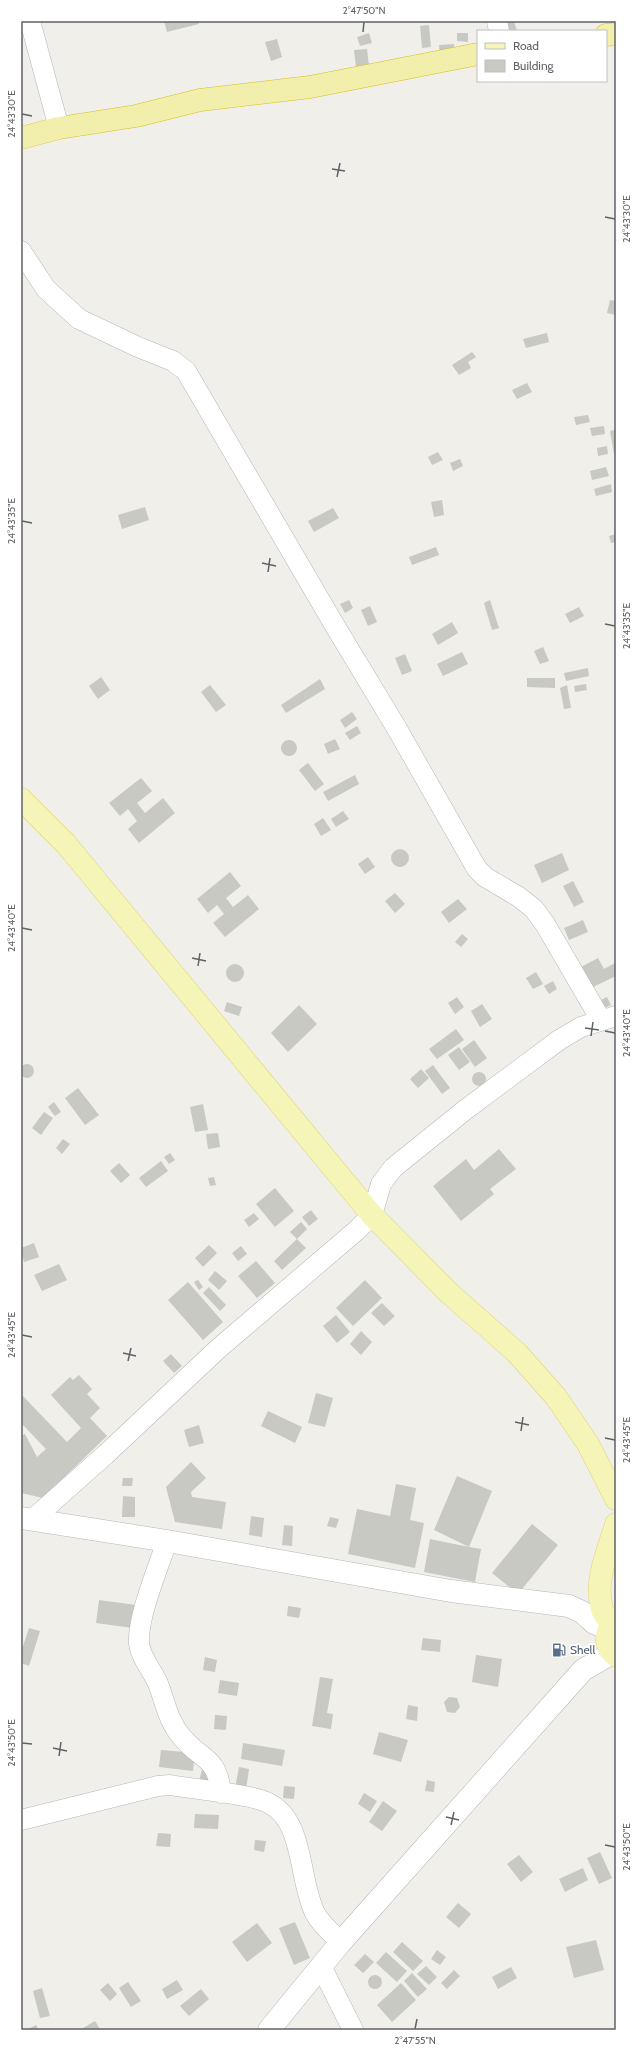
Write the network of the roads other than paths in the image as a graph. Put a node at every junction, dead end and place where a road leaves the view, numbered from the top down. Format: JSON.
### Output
{"nodes":[{"id":1,"x":30,"y":21,"type":"edge"},
{"id":2,"x":477,"y":54,"type":"edge"},
{"id":3,"x":59,"y":128,"type":"junction"},
{"id":4,"x":21,"y":138,"type":"edge"},
{"id":5,"x":21,"y":251,"type":"edge"},
{"id":6,"x":21,"y":799,"type":"edge"},
{"id":7,"x":608,"y":1018,"type":"edge"},
{"id":8,"x":372,"y":1215,"type":"junction"},
{"id":9,"x":616,"y":1499,"type":"edge"},
{"id":10,"x":27,"y":1519,"type":"edge"},
{"id":11,"x":616,"y":1524,"type":"edge"},
{"id":12,"x":167,"y":1541,"type":"junction"},
{"id":13,"x":612,"y":1625,"type":"edge"},
{"id":14,"x":614,"y":1655,"type":"edge"},
{"id":15,"x":221,"y":1793,"type":"junction"},
{"id":16,"x":21,"y":1820,"type":"edge"},
{"id":17,"x":341,"y":1942,"type":"junction"},
{"id":18,"x":321,"y":1966,"type":"junction"},
{"id":19,"x":269,"y":2030,"type":"edge"},
{"id":20,"x":353,"y":2030,"type":"edge"}],
"edges":[{"from":1,"to":3,"type":"street"},
{"from":2,"to":3,"type":"highway"},
{"from":3,"to":4,"type":"highway"},
{"from":5,"to":7,"type":"street"},
{"from":6,"to":8,"type":"main road"},
{"from":7,"to":8,"type":"street"},
{"from":8,"to":9,"type":"main road"},
{"from":8,"to":10,"type":"street"},
{"from":10,"to":12,"type":"street"},
{"from":11,"to":13,"type":"main road"},
{"from":12,"to":13,"type":"street"},
{"from":12,"to":15,"type":"street"},
{"from":13,"to":14,"type":"main road"},
{"from":14,"to":17,"type":"street"},
{"from":15,"to":16,"type":"street"},
{"from":15,"to":17,"type":"street"},
{"from":17,"to":18,"type":"street"},
{"from":18,"to":19,"type":"street"},
{"from":18,"to":20,"type":"street"}]}
